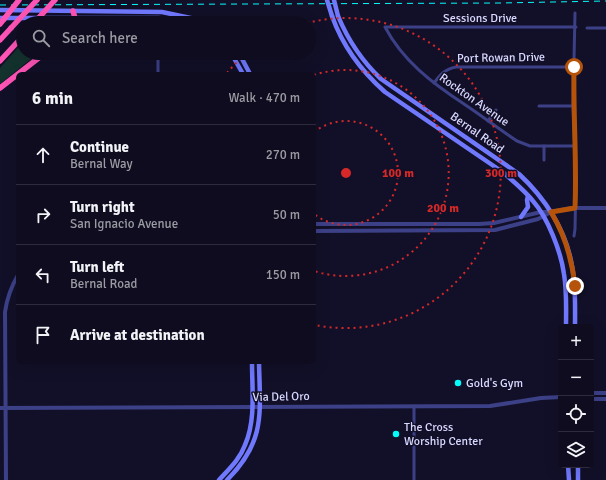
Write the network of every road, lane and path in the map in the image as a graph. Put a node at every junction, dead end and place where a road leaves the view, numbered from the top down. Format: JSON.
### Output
{"nodes":[{"id":1,"x":19,"y":0,"type":"edge"},
{"id":2,"x":37,"y":0,"type":"edge"},
{"id":3,"x":55,"y":0,"type":"edge"},
{"id":4,"x":327,"y":0,"type":"edge"},
{"id":5,"x":334,"y":0,"type":"edge"},
{"id":6,"x":0,"y":10,"type":"edge"},
{"id":7,"x":73,"y":11,"type":"junction"},
{"id":8,"x":575,"y":13,"type":"dead end"},
{"id":9,"x":173,"y":14,"type":"junction"},
{"id":10,"x":22,"y":16,"type":"edge"},
{"id":11,"x":40,"y":16,"type":"edge"},
{"id":12,"x":73,"y":16,"type":"edge"},
{"id":13,"x":160,"y":16,"type":"edge"},
{"id":14,"x":182,"y":16,"type":"edge"},
{"id":15,"x":0,"y":18,"type":"edge"},
{"id":16,"x":16,"y":18,"type":"edge"},
{"id":17,"x":16,"y":23,"type":"edge"},
{"id":18,"x":0,"y":24,"type":"edge"},
{"id":19,"x":576,"y":27,"type":"junction"},
{"id":20,"x":385,"y":28,"type":"joint"},
{"id":21,"x":587,"y":28,"type":"dead end"},
{"id":22,"x":606,"y":28,"type":"edge"},
{"id":23,"x":0,"y":40,"type":"edge"},
{"id":24,"x":16,"y":44,"type":"edge"},
{"id":25,"x":36,"y":60,"type":"edge"},
{"id":26,"x":158,"y":60,"type":"edge"},
{"id":27,"x":235,"y":60,"type":"edge"},
{"id":28,"x":243,"y":60,"type":"edge"},
{"id":29,"x":0,"y":61,"type":"edge"},
{"id":30,"x":574,"y":67,"type":"junction"},
{"id":31,"x":21,"y":72,"type":"edge"},
{"id":32,"x":158,"y":72,"type":"edge"},
{"id":33,"x":242,"y":72,"type":"edge"},
{"id":34,"x":249,"y":72,"type":"edge"},
{"id":35,"x":16,"y":76,"type":"edge"},
{"id":36,"x":434,"y":83,"type":"junction"},
{"id":37,"x":0,"y":88,"type":"edge"},
{"id":38,"x":539,"y":106,"type":"dead end"},
{"id":39,"x":574,"y":106,"type":"junction"},
{"id":40,"x":496,"y":110,"type":"dead end"},
{"id":41,"x":488,"y":121,"type":"junction"},
{"id":42,"x":544,"y":146,"type":"junction"},
{"id":43,"x":574,"y":146,"type":"junction"},
{"id":44,"x":544,"y":160,"type":"dead end"},
{"id":45,"x":528,"y":196,"type":"junction"},
{"id":46,"x":575,"y":208,"type":"junction"},
{"id":47,"x":606,"y":208,"type":"edge"},
{"id":48,"x":551,"y":212,"type":"junction"},
{"id":49,"x":542,"y":214,"type":"junction"},
{"id":50,"x":521,"y":217,"type":"junction"},
{"id":51,"x":316,"y":224,"type":"edge"},
{"id":52,"x":442,"y":224,"type":"junction"},
{"id":53,"x":440,"y":230,"type":"junction"},
{"id":54,"x":316,"y":231,"type":"edge"},
{"id":55,"x":574,"y":236,"type":"dead end"},
{"id":56,"x":16,"y":278,"type":"edge"},
{"id":57,"x":566,"y":297,"type":"junction"},
{"id":58,"x":575,"y":308,"type":"junction"},
{"id":59,"x":566,"y":324,"type":"edge"},
{"id":60,"x":575,"y":324,"type":"edge"},
{"id":61,"x":252,"y":364,"type":"edge"},
{"id":62,"x":259,"y":364,"type":"edge"},
{"id":63,"x":594,"y":393,"type":"edge"},
{"id":64,"x":606,"y":393,"type":"edge"},
{"id":65,"x":558,"y":397,"type":"edge"},
{"id":66,"x":594,"y":399,"type":"edge"},
{"id":67,"x":606,"y":399,"type":"edge"},
{"id":68,"x":414,"y":406,"type":"junction"},
{"id":69,"x":260,"y":407,"type":"junction"},
{"id":70,"x":0,"y":408,"type":"edge"},
{"id":71,"x":6,"y":408,"type":"junction"},
{"id":72,"x":252,"y":408,"type":"junction"},
{"id":73,"x":568,"y":468,"type":"edge"},
{"id":74,"x":578,"y":468,"type":"edge"},
{"id":75,"x":6,"y":480,"type":"edge"},
{"id":76,"x":219,"y":480,"type":"edge"},
{"id":77,"x":227,"y":480,"type":"edge"},
{"id":78,"x":414,"y":480,"type":"edge"},
{"id":79,"x":568,"y":480,"type":"edge"},
{"id":80,"x":578,"y":480,"type":"edge"}],
"edges":[{"from":1,"to":18,"type":"highway","bridge":true},
{"from":2,"to":10,"type":"highway","bridge":true},
{"from":3,"to":11,"type":"highway","bridge":true},
{"from":4,"to":45,"type":"main road","name":"Bernal Road","bridge":true},
{"from":5,"to":48,"type":"main road","name":"Bernal Road","bridge":true},
{"from":6,"to":7,"type":"main road"},
{"from":7,"to":9,"type":"main road"},
{"from":7,"to":12,"type":"highway"},
{"from":8,"to":19,"type":"street"},
{"from":9,"to":13,"type":"main road"},
{"from":9,"to":14,"type":"main road"},
{"from":15,"to":16,"type":"main road"},
{"from":17,"to":23,"type":"highway","bridge":true},
{"from":19,"to":20,"type":"street","name":"Sessions Drive"},
{"from":19,"to":30,"type":"street"},
{"from":20,"to":36,"type":"street","name":"Rockton Avenue"},
{"from":21,"to":22,"type":"street"},
{"from":24,"to":29,"type":"highway"},
{"from":25,"to":31,"type":"highway"},
{"from":26,"to":32,"type":"street"},
{"from":27,"to":33,"type":"main road"},
{"from":28,"to":34,"type":"main road"},
{"from":30,"to":36,"type":"street","name":"Port Rowan Drive"},
{"from":30,"to":39,"type":"street"},
{"from":35,"to":37,"type":"highway"},
{"from":36,"to":41,"type":"street","name":"Rockton Avenue"},
{"from":38,"to":39,"type":"street"},
{"from":39,"to":43,"type":"street"},
{"from":40,"to":41,"type":"street"},
{"from":41,"to":42,"type":"street","name":"Rockton Avenue"},
{"from":42,"to":43,"type":"street","name":"Rockton Avenue"},
{"from":42,"to":44,"type":"street"},
{"from":43,"to":46,"type":"street"},
{"from":45,"to":49,"type":"main road","name":"Bernal Road"},
{"from":45,"to":50,"type":"main road"},
{"from":46,"to":47,"type":"street"},
{"from":46,"to":48,"type":"street"},
{"from":46,"to":55,"type":"street"},
{"from":48,"to":49,"type":"street"},
{"from":48,"to":58,"type":"main road","name":"Bernal Road"},
{"from":49,"to":50,"type":"street"},
{"from":49,"to":53,"type":"street"},
{"from":49,"to":57,"type":"main road","name":"Bernal Road"},
{"from":50,"to":52,"type":"street"},
{"from":51,"to":52,"type":"street"},
{"from":52,"to":53,"type":"street"},
{"from":53,"to":54,"type":"street"},
{"from":56,"to":71,"type":"street"},
{"from":57,"to":58,"type":"main road"},
{"from":57,"to":59,"type":"main road","name":"Bernal Road"},
{"from":58,"to":60,"type":"main road","name":"Bernal Road"},
{"from":61,"to":72,"type":"main road"},
{"from":62,"to":69,"type":"main road"},
{"from":63,"to":64,"type":"street"},
{"from":65,"to":68,"type":"street","name":"Via Del Oro"},
{"from":66,"to":67,"type":"street"},
{"from":68,"to":69,"type":"street","name":"Via Del Oro"},
{"from":68,"to":78,"type":"street"},
{"from":69,"to":72,"type":"street","name":"Via Del Oro"},
{"from":69,"to":77,"type":"main road"},
{"from":70,"to":71,"type":"street","name":"Via Del Oro"},
{"from":71,"to":72,"type":"street","name":"Via Del Oro"},
{"from":71,"to":75,"type":"street"},
{"from":72,"to":76,"type":"main road"},
{"from":73,"to":79,"type":"main road"},
{"from":74,"to":80,"type":"main road"}]}
